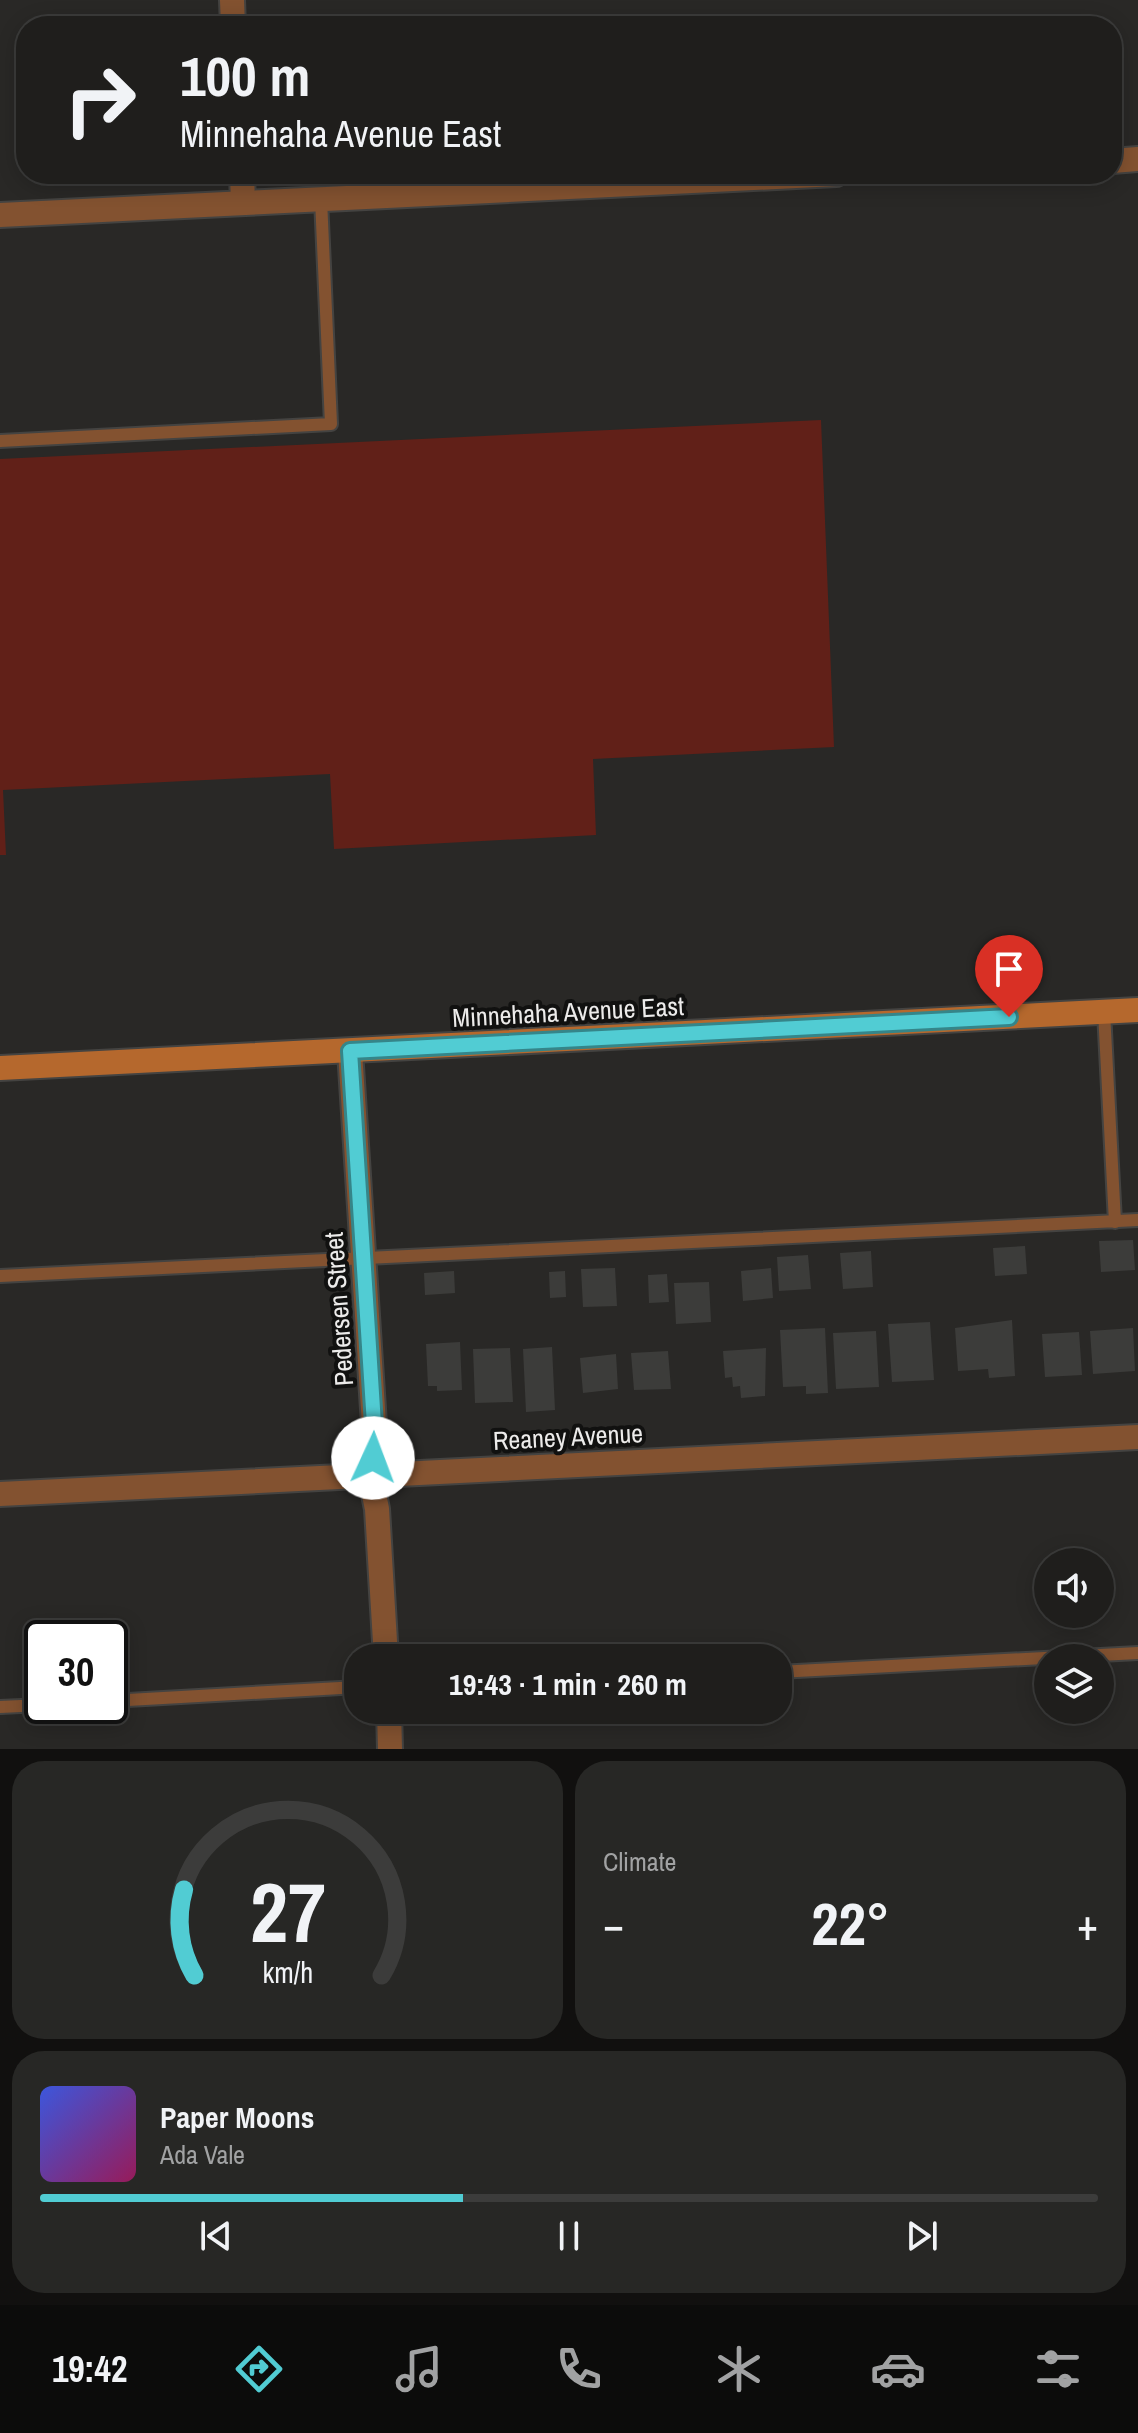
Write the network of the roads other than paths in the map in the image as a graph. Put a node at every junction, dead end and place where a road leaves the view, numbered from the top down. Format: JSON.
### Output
{"nodes":[{"id":1,"x":242,"y":184,"type":"edge"},
{"id":2,"x":630,"y":184,"type":"edge"},
{"id":3,"x":321,"y":199,"type":"junction"},
{"id":4,"x":243,"y":203,"type":"junction"},
{"id":5,"x":0,"y":215,"type":"edge"},
{"id":6,"x":0,"y":441,"type":"edge"},
{"id":7,"x":1138,"y":1010,"type":"edge"},
{"id":8,"x":1104,"y":1012,"type":"junction"},
{"id":9,"x":350,"y":1051,"type":"junction"},
{"id":10,"x":0,"y":1068,"type":"edge"},
{"id":11,"x":1138,"y":1220,"type":"edge"},
{"id":12,"x":1115,"y":1222,"type":"junction"},
{"id":13,"x":364,"y":1258,"type":"junction"},
{"id":14,"x":0,"y":1276,"type":"edge"},
{"id":15,"x":1138,"y":1437,"type":"edge"},
{"id":16,"x":370,"y":1475,"type":"junction"},
{"id":17,"x":0,"y":1494,"type":"edge"},
{"id":18,"x":385,"y":1644,"type":"edge"},
{"id":19,"x":1138,"y":1653,"type":"edge"},
{"id":20,"x":792,"y":1671,"type":"edge"},
{"id":21,"x":344,"y":1688,"type":"edge"},
{"id":22,"x":128,"y":1700,"type":"edge"},
{"id":23,"x":24,"y":1706,"type":"edge"},
{"id":24,"x":0,"y":1707,"type":"edge"},
{"id":25,"x":389,"y":1724,"type":"edge"},
{"id":26,"x":390,"y":1749,"type":"edge"}],
"edges":[{"from":1,"to":4,"type":"street"},
{"from":2,"to":3,"type":"street"},
{"from":3,"to":4,"type":"street"},
{"from":3,"to":6,"type":"lane"},
{"from":4,"to":5,"type":"street"},
{"from":7,"to":8,"type":"main road","name":"Minnehaha Avenue East"},
{"from":8,"to":9,"type":"main road","name":"Minnehaha Avenue East"},
{"from":8,"to":12,"type":"lane"},
{"from":9,"to":10,"type":"main road","name":"Minnehaha Avenue East"},
{"from":9,"to":13,"type":"street","name":"Pedersen Street"},
{"from":11,"to":12,"type":"lane"},
{"from":12,"to":13,"type":"lane"},
{"from":13,"to":14,"type":"lane"},
{"from":13,"to":16,"type":"street","name":"Pedersen Street"},
{"from":15,"to":16,"type":"street","name":"Reaney Avenue"},
{"from":16,"to":17,"type":"street","name":"Reaney Avenue"},
{"from":16,"to":18,"type":"street","name":"Pedersen Street"},
{"from":19,"to":20,"type":"lane"},
{"from":21,"to":22,"type":"lane"},
{"from":23,"to":24,"type":"lane"},
{"from":25,"to":26,"type":"street"}]}
